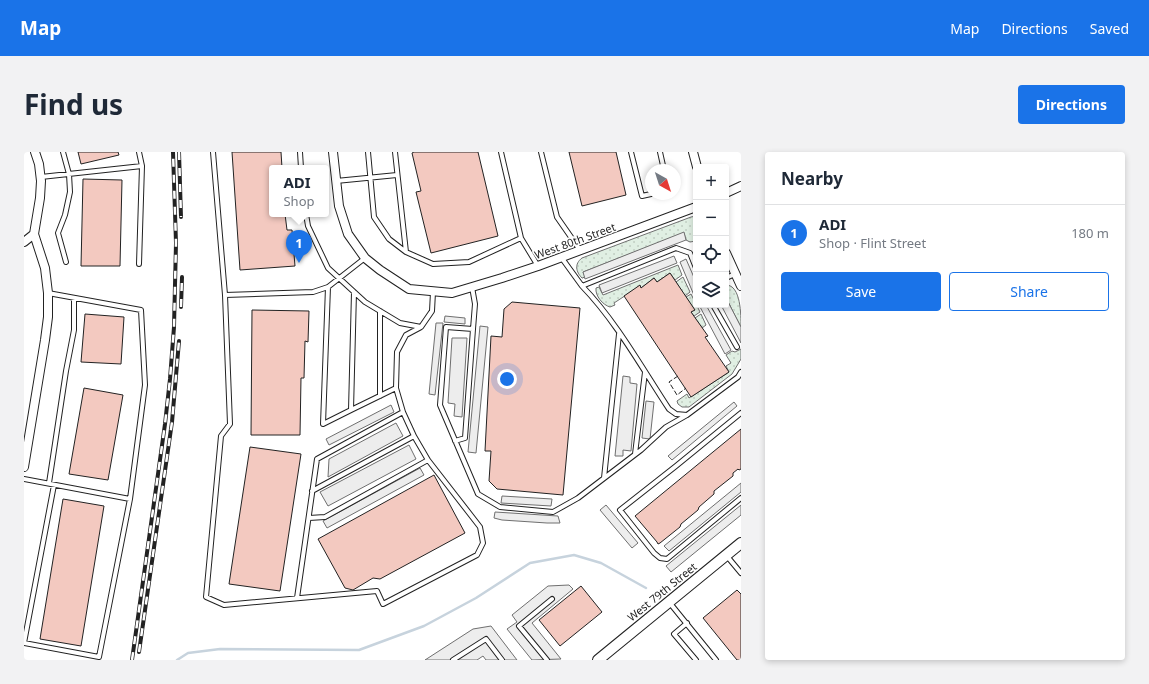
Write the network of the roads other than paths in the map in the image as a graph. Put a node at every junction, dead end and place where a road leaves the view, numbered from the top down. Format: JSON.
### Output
{"nodes":[{"id":1,"x":35,"y":152,"type":"edge"},
{"id":2,"x":63,"y":152,"type":"edge"},
{"id":3,"x":139,"y":152,"type":"edge"},
{"id":4,"x":213,"y":152,"type":"edge"},
{"id":5,"x":300,"y":152,"type":"edge"},
{"id":6,"x":333,"y":152,"type":"edge"},
{"id":7,"x":368,"y":152,"type":"edge"},
{"id":8,"x":395,"y":152,"type":"edge"},
{"id":9,"x":501,"y":152,"type":"edge"},
{"id":10,"x":541,"y":152,"type":"edge"},
{"id":11,"x":631,"y":152,"type":"edge"},
{"id":12,"x":660,"y":152,"type":"edge"},
{"id":13,"x":693,"y":152,"type":"edge"},
{"id":14,"x":663,"y":164,"type":"edge"},
{"id":15,"x":696,"y":164,"type":"edge"},
{"id":16,"x":301,"y":165,"type":"edge"},
{"id":17,"x":142,"y":166,"type":"junction"},
{"id":18,"x":69,"y":174,"type":"junction"},
{"id":19,"x":397,"y":175,"type":"junction"},
{"id":20,"x":41,"y":177,"type":"junction"},
{"id":21,"x":371,"y":177,"type":"junction"},
{"id":22,"x":336,"y":181,"type":"junction"},
{"id":23,"x":741,"y":186,"type":"edge"},
{"id":24,"x":729,"y":192,"type":"edge"},
{"id":25,"x":645,"y":195,"type":"edge"},
{"id":26,"x":693,"y":208,"type":"edge"},
{"id":27,"x":306,"y":217,"type":"edge"},
{"id":28,"x":34,"y":234,"type":"junction"},
{"id":29,"x":521,"y":238,"type":"junction"},
{"id":30,"x":24,"y":242,"type":"edge"},
{"id":31,"x":580,"y":251,"type":"junction"},
{"id":32,"x":406,"y":252,"type":"junction"},
{"id":33,"x":561,"y":257,"type":"junction"},
{"id":34,"x":365,"y":258,"type":"junction"},
{"id":35,"x":693,"y":260,"type":"edge"},
{"id":36,"x":729,"y":260,"type":"edge"},
{"id":37,"x":66,"y":262,"type":"dead end"},
{"id":38,"x":138,"y":264,"type":"dead end"},
{"id":39,"x":538,"y":266,"type":"junction"},
{"id":40,"x":735,"y":274,"type":"junction"},
{"id":41,"x":729,"y":277,"type":"edge"},
{"id":42,"x":339,"y":278,"type":"junction"},
{"id":43,"x":582,"y":286,"type":"junction"},
{"id":44,"x":741,"y":286,"type":"edge"},
{"id":45,"x":328,"y":287,"type":"junction"},
{"id":46,"x":472,"y":287,"type":"junction"},
{"id":47,"x":354,"y":292,"type":"junction"},
{"id":48,"x":434,"y":292,"type":"junction"},
{"id":49,"x":48,"y":293,"type":"junction"},
{"id":50,"x":225,"y":295,"type":"junction"},
{"id":51,"x":74,"y":298,"type":"junction"},
{"id":52,"x":715,"y":308,"type":"edge"},
{"id":53,"x":380,"y":311,"type":"junction"},
{"id":54,"x":421,"y":327,"type":"junction"},
{"id":55,"x":473,"y":329,"type":"junction"},
{"id":56,"x":619,"y":333,"type":"junction"},
{"id":57,"x":737,"y":347,"type":"dead end"},
{"id":58,"x":645,"y":372,"type":"junction"},
{"id":59,"x":741,"y":372,"type":"edge"},
{"id":60,"x":396,"y":388,"type":"junction"},
{"id":61,"x":380,"y":396,"type":"junction"},
{"id":62,"x":351,"y":410,"type":"junction"},
{"id":63,"x":403,"y":412,"type":"junction"},
{"id":64,"x":741,"y":413,"type":"edge"},
{"id":65,"x":687,"y":415,"type":"junction"},
{"id":66,"x":414,"y":436,"type":"junction"},
{"id":67,"x":456,"y":441,"type":"junction"},
{"id":68,"x":635,"y":454,"type":"junction"},
{"id":69,"x":428,"y":460,"type":"junction"},
{"id":70,"x":24,"y":467,"type":"edge"},
{"id":71,"x":604,"y":478,"type":"junction"},
{"id":72,"x":24,"y":479,"type":"edge"},
{"id":73,"x":49,"y":484,"type":"junction"},
{"id":74,"x":54,"y":484,"type":"junction"},
{"id":75,"x":312,"y":491,"type":"junction"},
{"id":76,"x":130,"y":498,"type":"junction"},
{"id":77,"x":741,"y":498,"type":"edge"},
{"id":78,"x":309,"y":518,"type":"junction"},
{"id":79,"x":741,"y":543,"type":"edge"},
{"id":80,"x":726,"y":555,"type":"junction"},
{"id":81,"x":741,"y":573,"type":"edge"},
{"id":82,"x":297,"y":598,"type":"junction"},
{"id":83,"x":552,"y":599,"type":"dead end"},
{"id":84,"x":669,"y":602,"type":"junction"},
{"id":85,"x":686,"y":623,"type":"junction"},
{"id":86,"x":24,"y":643,"type":"edge"},
{"id":87,"x":453,"y":660,"type":"edge"},
{"id":88,"x":502,"y":660,"type":"edge"},
{"id":89,"x":547,"y":660,"type":"edge"},
{"id":90,"x":598,"y":660,"type":"edge"},
{"id":91,"x":696,"y":660,"type":"edge"},
{"id":92,"x":716,"y":660,"type":"edge"}],
"edges":[{"from":1,"to":20,"type":"street"},
{"from":2,"to":18,"type":"lane"},
{"from":3,"to":17,"type":"lane"},
{"from":4,"to":50,"type":"lane"},
{"from":5,"to":16,"type":"lane"},
{"from":6,"to":22,"type":"street","name":"West 80th Street"},
{"from":7,"to":21,"type":"lane"},
{"from":8,"to":19,"type":"lane"},
{"from":9,"to":29,"type":"lane"},
{"from":10,"to":31,"type":"lane"},
{"from":11,"to":25,"type":"lane"},
{"from":12,"to":14,"type":"lane"},
{"from":13,"to":15,"type":"street"},
{"from":17,"to":18,"type":"lane"},
{"from":17,"to":38,"type":"lane"},
{"from":18,"to":20,"type":"lane"},
{"from":18,"to":37,"type":"lane"},
{"from":19,"to":21,"type":"lane"},
{"from":19,"to":32,"type":"lane"},
{"from":20,"to":28,"type":"street"},
{"from":21,"to":22,"type":"lane"},
{"from":21,"to":32,"type":"lane"},
{"from":22,"to":34,"type":"street","name":"West 80th Street"},
{"from":23,"to":24,"type":"street"},
{"from":26,"to":31,"type":"street","name":"West 80th Street"},
{"from":27,"to":42,"type":"lane"},
{"from":28,"to":30,"type":"street"},
{"from":28,"to":49,"type":"street"},
{"from":29,"to":32,"type":"lane"},
{"from":29,"to":39,"type":"lane"},
{"from":31,"to":33,"type":"street","name":"West 80th Street"},
{"from":33,"to":39,"type":"street","name":"West 80th Street"},
{"from":33,"to":43,"type":"lane"},
{"from":34,"to":42,"type":"lane"},
{"from":34,"to":48,"type":"street","name":"West 80th Street"},
{"from":35,"to":43,"type":"lane"},
{"from":36,"to":40,"type":"street"},
{"from":39,"to":46,"type":"street","name":"West 80th Street"},
{"from":40,"to":41,"type":"lane"},
{"from":40,"to":44,"type":"street"},
{"from":42,"to":45,"type":"lane"},
{"from":42,"to":47,"type":"lane"},
{"from":43,"to":56,"type":"lane"},
{"from":45,"to":50,"type":"lane"},
{"from":45,"to":62,"type":"lane"},
{"from":46,"to":48,"type":"street","name":"West 80th Street"},
{"from":46,"to":55,"type":"lane"},
{"from":47,"to":53,"type":"lane"},
{"from":47,"to":62,"type":"lane"},
{"from":48,"to":54,"type":"lane"},
{"from":49,"to":51,"type":"lane"},
{"from":49,"to":70,"type":"street"},
{"from":50,"to":82,"type":"lane"},
{"from":51,"to":73,"type":"lane"},
{"from":51,"to":76,"type":"lane"},
{"from":52,"to":57,"type":"lane"},
{"from":53,"to":54,"type":"lane"},
{"from":53,"to":61,"type":"lane"},
{"from":54,"to":60,"type":"lane"},
{"from":55,"to":67,"type":"lane"},
{"from":55,"to":67,"type":"lane"},
{"from":56,"to":58,"type":"lane"},
{"from":56,"to":71,"type":"lane"},
{"from":58,"to":65,"type":"lane"},
{"from":58,"to":68,"type":"lane"},
{"from":59,"to":65,"type":"lane"},
{"from":60,"to":61,"type":"lane"},
{"from":60,"to":63,"type":"lane"},
{"from":61,"to":62,"type":"lane"},
{"from":63,"to":66,"type":"lane"},
{"from":63,"to":75,"type":"lane"},
{"from":64,"to":77,"type":"lane"},
{"from":65,"to":68,"type":"lane"},
{"from":66,"to":69,"type":"lane"},
{"from":66,"to":75,"type":"lane"},
{"from":67,"to":71,"type":"lane"},
{"from":68,"to":71,"type":"lane"},
{"from":69,"to":78,"type":"lane"},
{"from":69,"to":82,"type":"lane"},
{"from":72,"to":73,"type":"lane"},
{"from":73,"to":74,"type":"lane"},
{"from":74,"to":76,"type":"lane"},
{"from":74,"to":86,"type":"lane"},
{"from":75,"to":78,"type":"lane"},
{"from":76,"to":86,"type":"lane"},
{"from":78,"to":82,"type":"lane"},
{"from":79,"to":80,"type":"street","name":"West 79th Street"},
{"from":80,"to":81,"type":"lane"},
{"from":80,"to":84,"type":"street","name":"West 79th Street"},
{"from":83,"to":89,"type":"lane"},
{"from":84,"to":85,"type":"lane"},
{"from":84,"to":90,"type":"street","name":"West 79th Street"},
{"from":85,"to":91,"type":"lane"},
{"from":85,"to":92,"type":"lane"},
{"from":87,"to":88,"type":"lane"}]}
